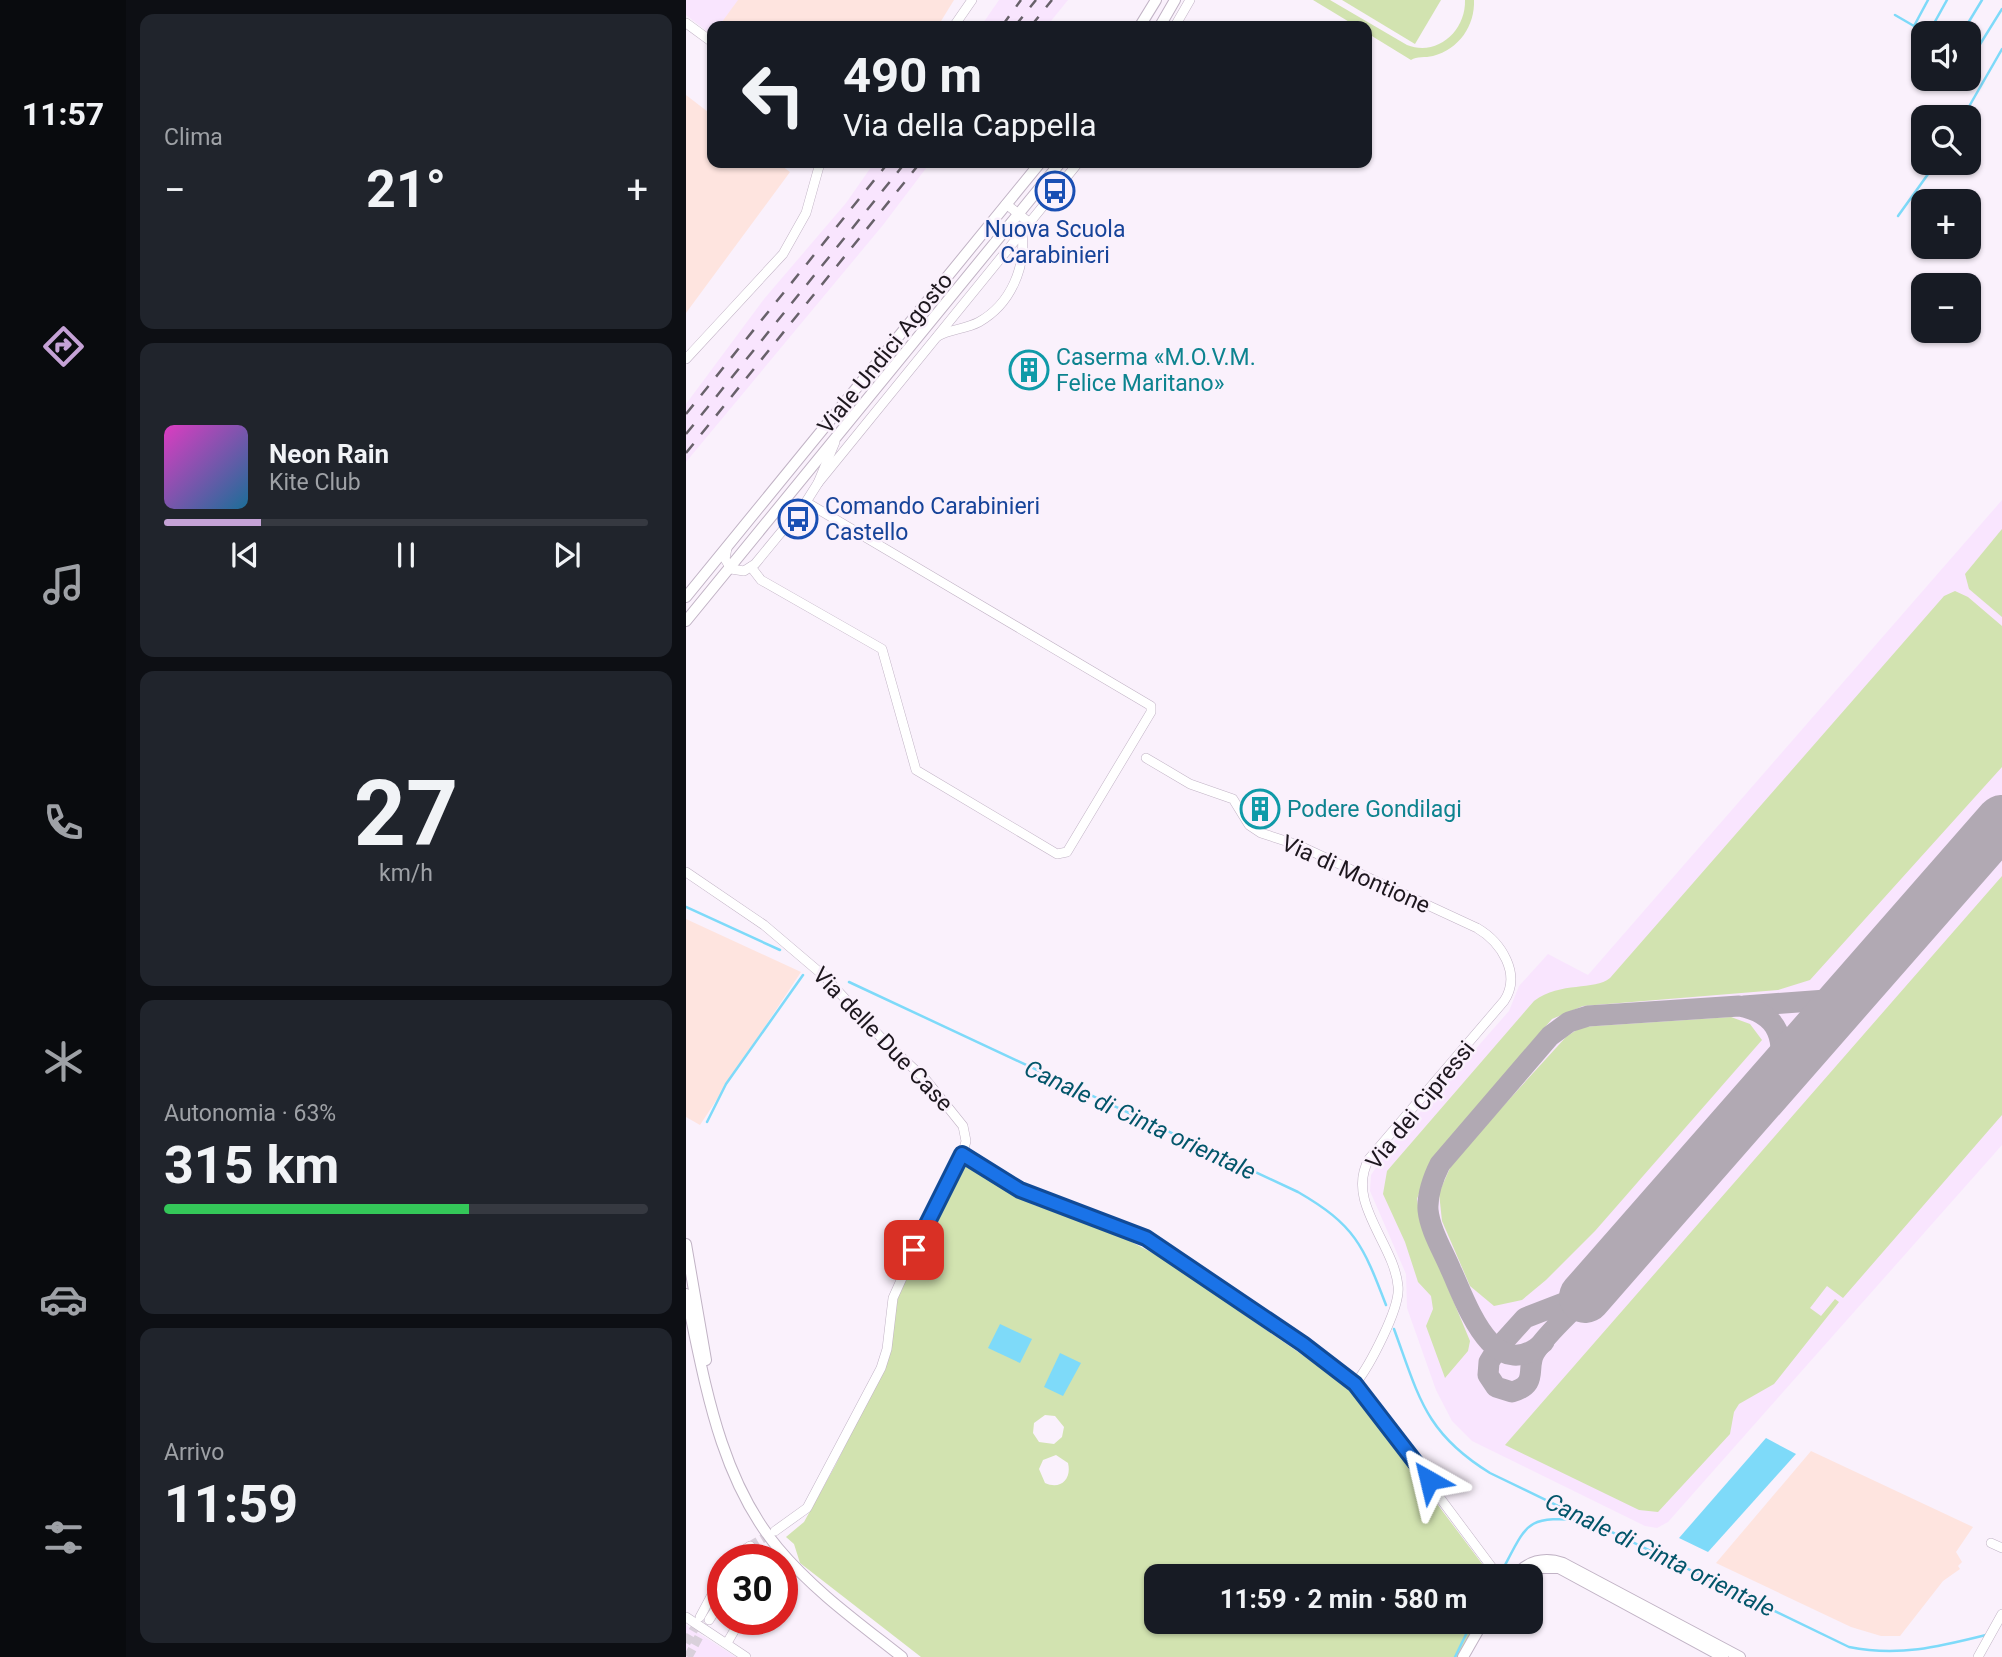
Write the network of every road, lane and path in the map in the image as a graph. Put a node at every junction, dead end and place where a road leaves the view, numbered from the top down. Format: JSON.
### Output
{"nodes":[{"id":1,"x":972,"y":0,"type":"edge"},
{"id":2,"x":1156,"y":0,"type":"edge"},
{"id":3,"x":1175,"y":0,"type":"edge"},
{"id":4,"x":1190,"y":0,"type":"edge"},
{"id":5,"x":957,"y":21,"type":"edge"},
{"id":6,"x":1143,"y":21,"type":"edge"},
{"id":7,"x":1163,"y":21,"type":"edge"},
{"id":8,"x":1178,"y":21,"type":"edge"},
{"id":9,"x":686,"y":23,"type":"edge"},
{"id":10,"x":707,"y":38,"type":"edge"},
{"id":11,"x":819,"y":168,"type":"edge"},
{"id":12,"x":1036,"y":168,"type":"edge"},
{"id":13,"x":1056,"y":168,"type":"edge"},
{"id":14,"x":1074,"y":168,"type":"edge"},
{"id":15,"x":1006,"y":204,"type":"junction"},
{"id":16,"x":1017,"y":212,"type":"junction"},
{"id":17,"x":1030,"y":223,"type":"junction"},
{"id":18,"x":1022,"y":233,"type":"junction"},
{"id":19,"x":936,"y":338,"type":"junction"},
{"id":20,"x":686,"y":359,"type":"edge"},
{"id":21,"x":845,"y":425,"type":"junction"},
{"id":22,"x":818,"y":483,"type":"junction"},
{"id":23,"x":806,"y":502,"type":"junction"},
{"id":24,"x":729,"y":543,"type":"junction"},
{"id":25,"x":751,"y":567,"type":"junction"},
{"id":26,"x":730,"y":568,"type":"junction"},
{"id":27,"x":686,"y":597,"type":"edge"},
{"id":28,"x":686,"y":621,"type":"edge"},
{"id":29,"x":1146,"y":758,"type":"dead end"},
{"id":30,"x":686,"y":872,"type":"edge"},
{"id":31,"x":1499,"y":947,"type":"joint"},
{"id":32,"x":962,"y":1154,"type":"junction"},
{"id":33,"x":686,"y":1244,"type":"edge"},
{"id":34,"x":686,"y":1294,"type":"edge"},
{"id":35,"x":1355,"y":1384,"type":"junction"},
{"id":36,"x":708,"y":1387,"type":"junction"},
{"id":37,"x":775,"y":1531,"type":"tunnel mouth"},
{"id":38,"x":1991,"y":1543,"type":"dead end"},
{"id":39,"x":2002,"y":1548,"type":"edge"},
{"id":40,"x":1489,"y":1564,"type":"edge"},
{"id":41,"x":1532,"y":1564,"type":"edge"},
{"id":42,"x":1543,"y":1569,"type":"edge"},
{"id":43,"x":2002,"y":1614,"type":"edge"},
{"id":44,"x":686,"y":1617,"type":"edge"},
{"id":45,"x":1476,"y":1634,"type":"edge"},
{"id":46,"x":732,"y":1635,"type":"edge"},
{"id":47,"x":727,"y":1643,"type":"junction"},
{"id":48,"x":746,"y":1657,"type":"edge"},
{"id":49,"x":902,"y":1657,"type":"edge"},
{"id":50,"x":1463,"y":1657,"type":"edge"},
{"id":51,"x":1723,"y":1657,"type":"edge"},
{"id":52,"x":1740,"y":1657,"type":"edge"},
{"id":53,"x":1978,"y":1657,"type":"edge"}],
"edges":[{"from":1,"to":5,"type":"street"},
{"from":2,"to":6,"type":"main road"},
{"from":3,"to":7,"type":"main road"},
{"from":4,"to":8,"type":"street"},
{"from":9,"to":10,"type":"street"},
{"from":11,"to":20,"type":"street"},
{"from":12,"to":15,"type":"main road","name":"Viale Undici Agosto"},
{"from":13,"to":16,"type":"main road","name":"Viale Undici Agosto"},
{"from":14,"to":17,"type":"street"},
{"from":15,"to":16,"type":"street"},
{"from":15,"to":24,"type":"main road","name":"Viale Undici Agosto"},
{"from":16,"to":17,"type":"street"},
{"from":16,"to":21,"type":"main road","name":"Viale Undici Agosto"},
{"from":17,"to":18,"type":"street"},
{"from":18,"to":19,"type":"street"},
{"from":18,"to":19,"type":"street"},
{"from":19,"to":22,"type":"street"},
{"from":21,"to":22,"type":"street","name":"Viale Undici Agosto"},
{"from":21,"to":26,"type":"main road","name":"Viale Undici Agosto"},
{"from":22,"to":23,"type":"street","name":"Viale Undici Agosto"},
{"from":23,"to":25,"type":"street","name":"Viale Undici Agosto"},
{"from":23,"to":25,"type":"street"},
{"from":24,"to":26,"type":"street"},
{"from":24,"to":27,"type":"main road","name":"Viale Undici Agosto"},
{"from":25,"to":26,"type":"street"},
{"from":26,"to":28,"type":"main road","name":"Viale Undici Agosto"},
{"from":29,"to":31,"type":"street","name":"Via di Montione"},
{"from":30,"to":32,"type":"street","name":"Via delle Due Case"},
{"from":31,"to":35,"type":"street","name":"Via dei Cipressi"},
{"from":32,"to":35,"type":"street"},
{"from":32,"to":37,"type":"street"},
{"from":33,"to":36,"type":"main road"},
{"from":34,"to":36,"type":"main road"},
{"from":35,"to":40,"type":"street"},
{"from":36,"to":49,"type":"main road"},
{"from":38,"to":39,"type":"street"},
{"from":41,"to":52,"type":"main road"},
{"from":42,"to":51,"type":"main road"},
{"from":43,"to":53,"type":"street"},
{"from":44,"to":47,"type":"street"},
{"from":45,"to":50,"type":"main road"},
{"from":46,"to":47,"type":"street"},
{"from":47,"to":48,"type":"street"}]}
